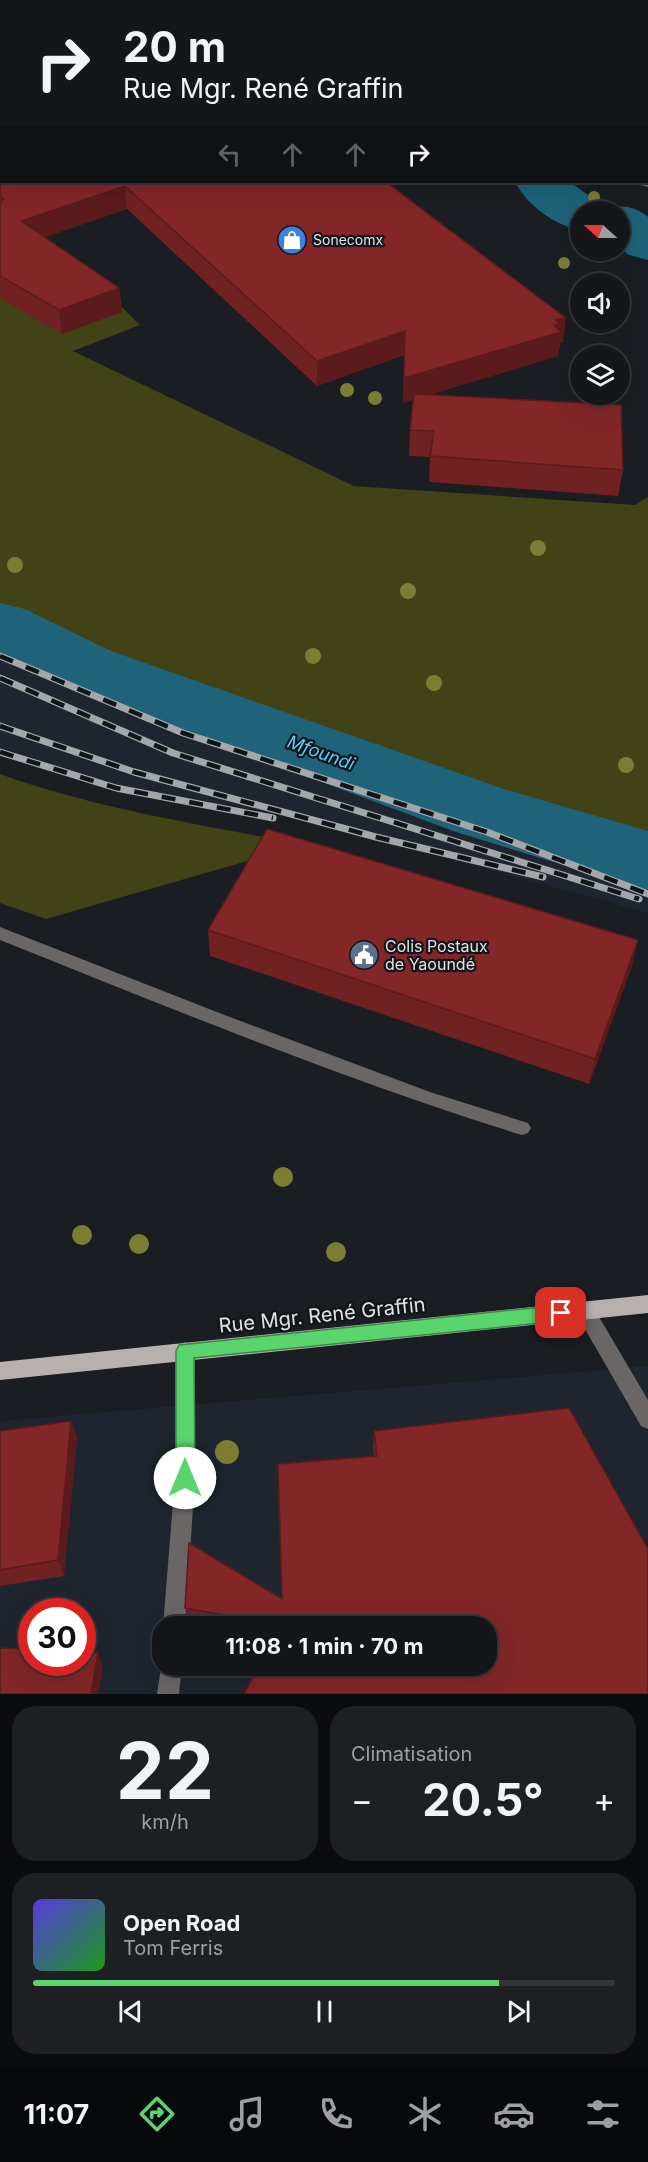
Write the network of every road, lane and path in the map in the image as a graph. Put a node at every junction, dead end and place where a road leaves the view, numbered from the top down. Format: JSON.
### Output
{"nodes":[{"id":1,"x":0,"y":933,"type":"edge"},
{"id":2,"x":522,"y":1128,"type":"dead end"},
{"id":3,"x":648,"y":1304,"type":"edge"},
{"id":4,"x":585,"y":1311,"type":"junction"},
{"id":5,"x":185,"y":1351,"type":"junction"},
{"id":6,"x":0,"y":1371,"type":"edge"},
{"id":7,"x":648,"y":1419,"type":"edge"},
{"id":8,"x":175,"y":1616,"type":"edge"},
{"id":9,"x":170,"y":1676,"type":"edge"},
{"id":10,"x":168,"y":1694,"type":"edge"}],
"edges":[{"from":1,"to":2,"type":"street"},
{"from":3,"to":4,"type":"main road","name":"Rue Mgr. René Graffin"},
{"from":4,"to":5,"type":"main road","name":"Rue Mgr. René Graffin"},
{"from":4,"to":7,"type":"street"},
{"from":5,"to":6,"type":"main road","name":"Rue Mgr. René Graffin"},
{"from":5,"to":8,"type":"street"},
{"from":9,"to":10,"type":"street"}]}
